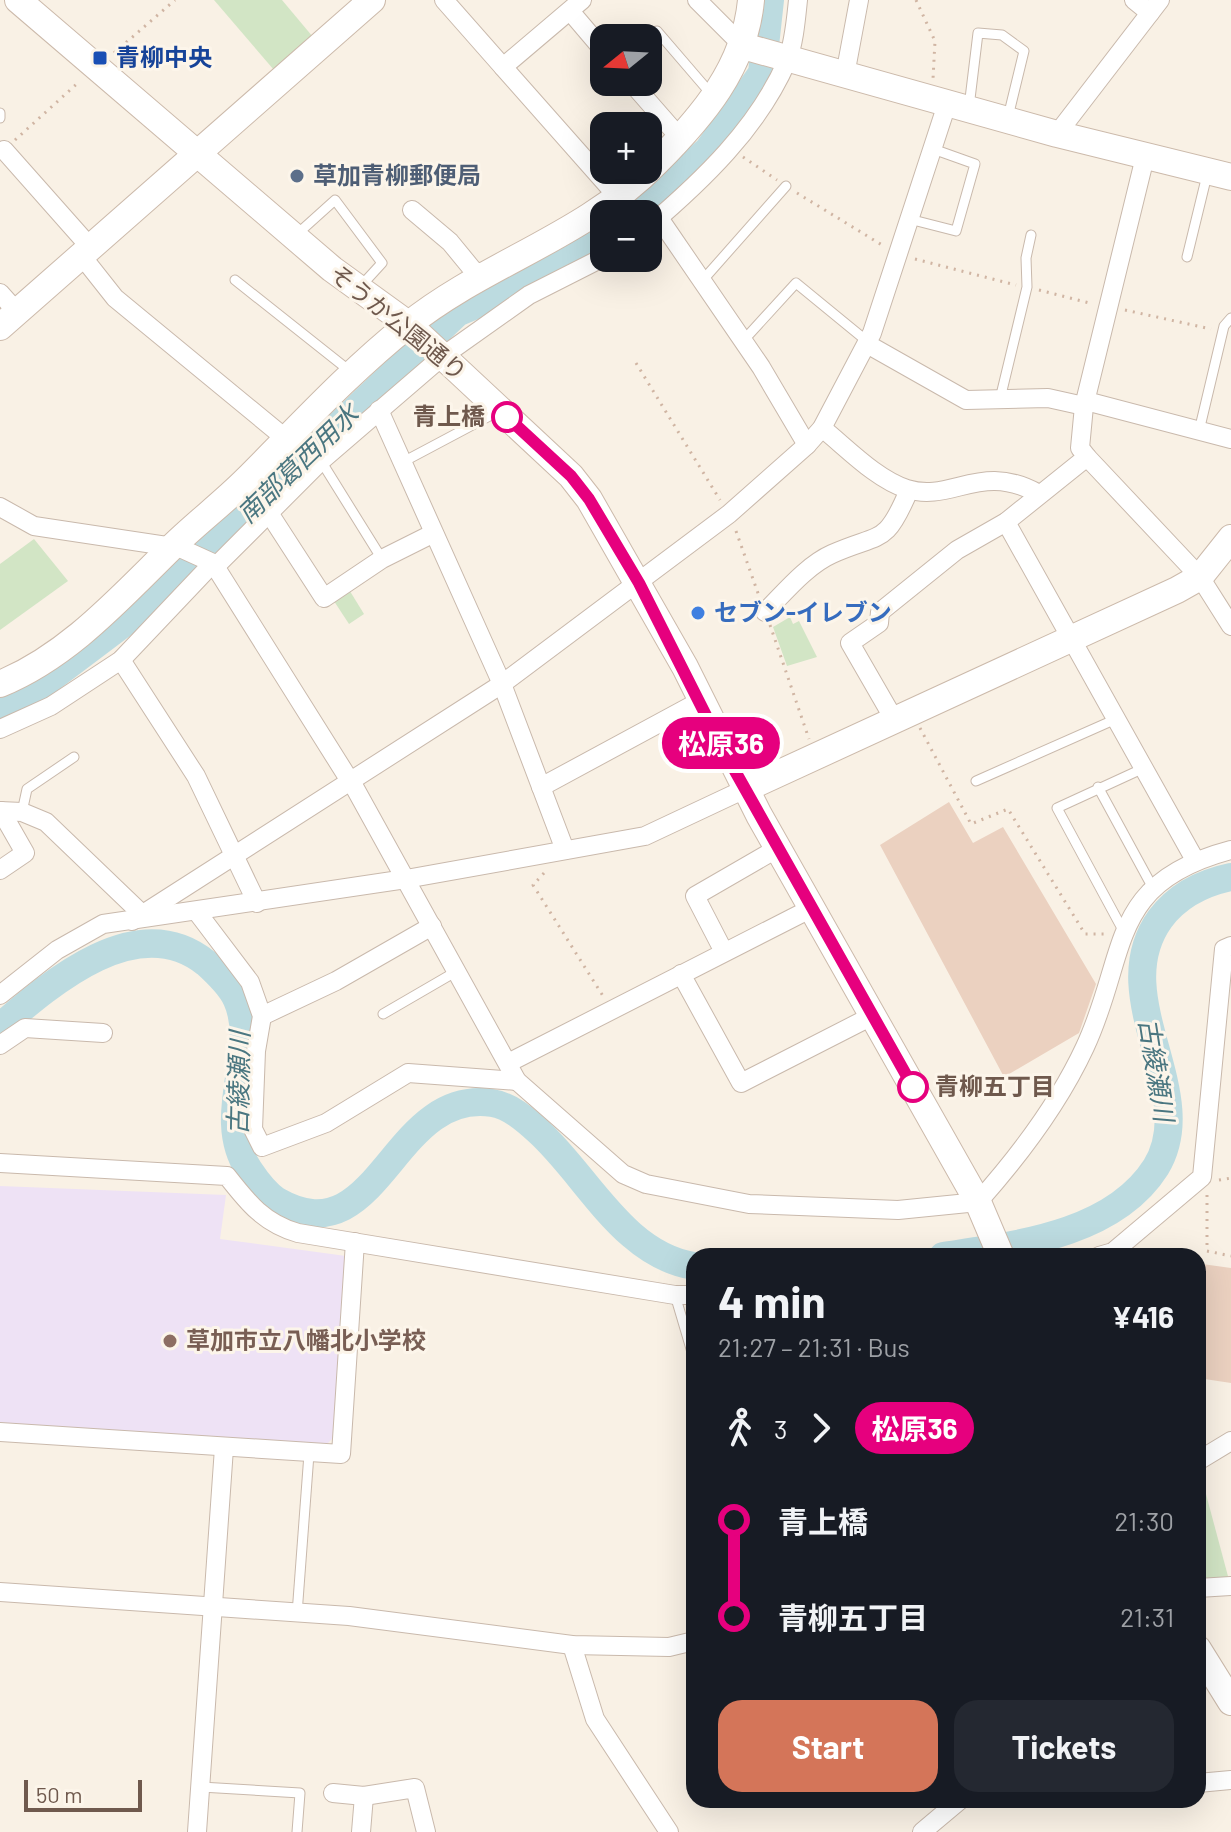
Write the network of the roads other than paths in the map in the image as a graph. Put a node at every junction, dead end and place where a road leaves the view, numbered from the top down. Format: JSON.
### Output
{"nodes":[{"id":1,"x":18,"y":0,"type":"edge"},
{"id":2,"x":372,"y":0,"type":"edge"},
{"id":3,"x":444,"y":0,"type":"edge"},
{"id":4,"x":697,"y":0,"type":"edge"},
{"id":5,"x":751,"y":0,"type":"edge"},
{"id":6,"x":798,"y":0,"type":"edge"},
{"id":7,"x":859,"y":0,"type":"edge"},
{"id":8,"x":1134,"y":0,"type":"edge"},
{"id":9,"x":576,"y":6,"type":"edge"},
{"id":10,"x":1155,"y":7,"type":"edge"},
{"id":11,"x":590,"y":28,"type":"edge"},
{"id":12,"x":662,"y":37,"type":"edge"},
{"id":13,"x":748,"y":48,"type":"junction"},
{"id":14,"x":785,"y":59,"type":"junction"},
{"id":15,"x":503,"y":67,"type":"junction"},
{"id":16,"x":845,"y":75,"type":"junction"},
{"id":17,"x":643,"y":96,"type":"edge"},
{"id":18,"x":713,"y":97,"type":"junction"},
{"id":19,"x":950,"y":102,"type":"junction"},
{"id":20,"x":1007,"y":121,"type":"junction"},
{"id":21,"x":1057,"y":134,"type":"junction"},
{"id":22,"x":680,"y":138,"type":"junction"},
{"id":23,"x":933,"y":149,"type":"junction"},
{"id":24,"x":4,"y":150,"type":"dead end"},
{"id":25,"x":196,"y":153,"type":"junction"},
{"id":26,"x":1145,"y":157,"type":"junction"},
{"id":27,"x":1219,"y":175,"type":"edge"},
{"id":28,"x":786,"y":186,"type":"dead end"},
{"id":29,"x":618,"y":197,"type":"junction"},
{"id":30,"x":412,"y":210,"type":"dead end"},
{"id":31,"x":662,"y":213,"type":"edge"},
{"id":32,"x":909,"y":219,"type":"junction"},
{"id":33,"x":662,"y":233,"type":"edge"},
{"id":34,"x":1031,"y":235,"type":"dead end"},
{"id":35,"x":294,"y":237,"type":"junction"},
{"id":36,"x":85,"y":251,"type":"junction"},
{"id":37,"x":1187,"y":257,"type":"dead end"},
{"id":38,"x":590,"y":264,"type":"edge"},
{"id":39,"x":487,"y":276,"type":"junction"},
{"id":40,"x":235,"y":280,"type":"dead end"},
{"id":41,"x":702,"y":281,"type":"junction"},
{"id":42,"x":358,"y":289,"type":"junction"},
{"id":43,"x":6,"y":311,"type":"edge"},
{"id":44,"x":1231,"y":318,"type":"edge"},
{"id":45,"x":412,"y":327,"type":"junction"},
{"id":46,"x":743,"y":341,"type":"junction"},
{"id":47,"x":867,"y":343,"type":"junction"},
{"id":48,"x":440,"y":353,"type":"junction"},
{"id":49,"x":351,"y":372,"type":"junction"},
{"id":50,"x":1000,"y":399,"type":"junction"},
{"id":51,"x":1085,"y":403,"type":"junction"},
{"id":52,"x":379,"y":410,"type":"junction"},
{"id":53,"x":500,"y":411,"type":"junction"},
{"id":54,"x":822,"y":428,"type":"junction"},
{"id":55,"x":1199,"y":431,"type":"junction"},
{"id":56,"x":285,"y":438,"type":"junction"},
{"id":57,"x":1231,"y":439,"type":"edge"},
{"id":58,"x":807,"y":445,"type":"junction"},
{"id":59,"x":1087,"y":457,"type":"junction"},
{"id":60,"x":321,"y":461,"type":"junction"},
{"id":61,"x":401,"y":463,"type":"junction"},
{"id":62,"x":909,"y":490,"type":"junction"},
{"id":63,"x":1039,"y":494,"type":"junction"},
{"id":64,"x":0,"y":507,"type":"edge"},
{"id":65,"x":269,"y":513,"type":"junction"},
{"id":66,"x":1006,"y":522,"type":"junction"},
{"id":67,"x":432,"y":534,"type":"junction"},
{"id":68,"x":1231,"y":538,"type":"edge"},
{"id":69,"x":177,"y":547,"type":"junction"},
{"id":70,"x":382,"y":559,"type":"junction"},
{"id":71,"x":214,"y":564,"type":"junction"},
{"id":72,"x":1200,"y":577,"type":"junction"},
{"id":73,"x":639,"y":583,"type":"junction"},
{"id":74,"x":772,"y":608,"type":"road end"},
{"id":75,"x":1231,"y":626,"type":"edge"},
{"id":76,"x":1073,"y":639,"type":"junction"},
{"id":77,"x":121,"y":660,"type":"junction"},
{"id":78,"x":0,"y":684,"type":"edge"},
{"id":79,"x":502,"y":684,"type":"junction"},
{"id":80,"x":702,"y":700,"type":"junction"},
{"id":81,"x":1116,"y":719,"type":"junction"},
{"id":82,"x":906,"y":721,"type":"junction"},
{"id":83,"x":0,"y":729,"type":"edge"},
{"id":84,"x":74,"y":757,"type":"dead end"},
{"id":85,"x":1145,"y":768,"type":"junction"},
{"id":86,"x":350,"y":781,"type":"junction"},
{"id":87,"x":976,"y":781,"type":"dead end"},
{"id":88,"x":541,"y":787,"type":"junction"},
{"id":89,"x":1098,"y":787,"type":"junction"},
{"id":90,"x":745,"y":789,"type":"junction"},
{"id":91,"x":0,"y":811,"type":"edge"},
{"id":92,"x":22,"y":812,"type":"junction"},
{"id":93,"x":778,"y":848,"type":"junction"},
{"id":94,"x":562,"y":850,"type":"junction"},
{"id":95,"x":1231,"y":850,"type":"edge"},
{"id":96,"x":234,"y":855,"type":"junction"},
{"id":97,"x":1195,"y":860,"type":"junction"},
{"id":98,"x":0,"y":870,"type":"edge"},
{"id":99,"x":406,"y":879,"type":"junction"},
{"id":100,"x":1153,"y":888,"type":"junction"},
{"id":101,"x":257,"y":903,"type":"junction"},
{"id":102,"x":812,"y":908,"type":"junction"},
{"id":103,"x":197,"y":912,"type":"junction"},
{"id":104,"x":138,"y":918,"type":"junction"},
{"id":105,"x":432,"y":926,"type":"junction"},
{"id":106,"x":1123,"y":934,"type":"junction"},
{"id":107,"x":1231,"y":946,"type":"edge"},
{"id":108,"x":724,"y":952,"type":"junction"},
{"id":109,"x":457,"y":971,"type":"junction"},
{"id":110,"x":681,"y":974,"type":"junction"},
{"id":111,"x":1226,"y":992,"type":"edge"},
{"id":112,"x":0,"y":995,"type":"edge"},
{"id":113,"x":383,"y":1014,"type":"dead end"},
{"id":114,"x":262,"y":1016,"type":"junction"},
{"id":115,"x":872,"y":1016,"type":"junction"},
{"id":116,"x":103,"y":1033,"type":"dead end"},
{"id":117,"x":0,"y":1045,"type":"edge"},
{"id":118,"x":508,"y":1063,"type":"junction"},
{"id":119,"x":517,"y":1081,"type":"junction"},
{"id":120,"x":0,"y":1163,"type":"edge"},
{"id":121,"x":981,"y":1209,"type":"junction"},
{"id":122,"x":355,"y":1242,"type":"junction"},
{"id":123,"x":998,"y":1248,"type":"edge"},
{"id":124,"x":1118,"y":1248,"type":"edge"},
{"id":125,"x":684,"y":1295,"type":"edge"},
{"id":126,"x":0,"y":1432,"type":"edge"},
{"id":127,"x":1231,"y":1441,"type":"edge"},
{"id":128,"x":224,"y":1448,"type":"junction"},
{"id":129,"x":309,"y":1454,"type":"junction"},
{"id":130,"x":1206,"y":1456,"type":"edge"},
{"id":131,"x":1231,"y":1586,"type":"edge"},
{"id":132,"x":1206,"y":1588,"type":"edge"},
{"id":133,"x":0,"y":1592,"type":"edge"},
{"id":134,"x":213,"y":1606,"type":"junction"},
{"id":135,"x":297,"y":1614,"type":"junction"},
{"id":136,"x":686,"y":1643,"type":"edge"},
{"id":137,"x":572,"y":1645,"type":"junction"},
{"id":138,"x":1206,"y":1662,"type":"edge"},
{"id":139,"x":1231,"y":1702,"type":"edge"},
{"id":140,"x":1231,"y":1780,"type":"edge"},
{"id":141,"x":1206,"y":1782,"type":"edge"},
{"id":142,"x":201,"y":1787,"type":"junction"},
{"id":143,"x":333,"y":1793,"type":"dead end"},
{"id":144,"x":364,"y":1796,"type":"junction"},
{"id":145,"x":950,"y":1808,"type":"edge"},
{"id":146,"x":197,"y":1832,"type":"edge"},
{"id":147,"x":297,"y":1832,"type":"edge"},
{"id":148,"x":361,"y":1832,"type":"edge"},
{"id":149,"x":426,"y":1832,"type":"edge"},
{"id":150,"x":669,"y":1832,"type":"edge"},
{"id":151,"x":922,"y":1832,"type":"edge"}],
"edges":[{"from":1,"to":25,"type":"street","name":"そうか公園通り"},
{"from":2,"to":25,"type":"street"},
{"from":3,"to":15,"type":"street"},
{"from":4,"to":13,"type":"street"},
{"from":5,"to":13,"type":"street"},
{"from":6,"to":14,"type":"street"},
{"from":7,"to":16,"type":"street"},
{"from":8,"to":10,"type":"street"},
{"from":9,"to":11,"type":"street"},
{"from":9,"to":15,"type":"street"},
{"from":10,"to":21,"type":"street"},
{"from":12,"to":18,"type":"lane"},
{"from":13,"to":14,"type":"street"},
{"from":13,"to":18,"type":"street"},
{"from":14,"to":16,"type":"street"},
{"from":14,"to":31,"type":"street"},
{"from":15,"to":29,"type":"street"},
{"from":16,"to":19,"type":"street"},
{"from":17,"to":22,"type":"street"},
{"from":18,"to":22,"type":"street"},
{"from":19,"to":20,"type":"street"},
{"from":19,"to":20,"type":"lane"},
{"from":19,"to":23,"type":"street"},
{"from":20,"to":21,"type":"street"},
{"from":21,"to":26,"type":"street"},
{"from":22,"to":29,"type":"street"},
{"from":23,"to":32,"type":"street"},
{"from":23,"to":32,"type":"lane"},
{"from":24,"to":36,"type":"street"},
{"from":25,"to":35,"type":"street","name":"そうか公園通り"},
{"from":25,"to":36,"type":"street"},
{"from":26,"to":27,"type":"street"},
{"from":26,"to":51,"type":"street"},
{"from":27,"to":37,"type":"lane"},
{"from":28,"to":41,"type":"lane"},
{"from":29,"to":39,"type":"street"},
{"from":30,"to":39,"type":"street"},
{"from":32,"to":47,"type":"street"},
{"from":33,"to":41,"type":"street"},
{"from":34,"to":50,"type":"lane"},
{"from":35,"to":42,"type":"street","name":"そうか公園通り"},
{"from":35,"to":42,"type":"lane"},
{"from":36,"to":43,"type":"street"},
{"from":36,"to":56,"type":"street"},
{"from":38,"to":48,"type":"street"},
{"from":39,"to":45,"type":"street"},
{"from":40,"to":49,"type":"lane"},
{"from":41,"to":46,"type":"street"},
{"from":42,"to":45,"type":"street","name":"そうか公園通り"},
{"from":44,"to":55,"type":"lane"},
{"from":45,"to":48,"type":"street","name":"そうか公園通り"},
{"from":45,"to":49,"type":"street"},
{"from":46,"to":47,"type":"lane"},
{"from":46,"to":58,"type":"street"},
{"from":47,"to":50,"type":"street"},
{"from":47,"to":54,"type":"street"},
{"from":48,"to":52,"type":"street"},
{"from":48,"to":53,"type":"street","name":"そうか公園通り"},
{"from":49,"to":56,"type":"street"},
{"from":50,"to":51,"type":"street"},
{"from":51,"to":55,"type":"street"},
{"from":51,"to":59,"type":"street"},
{"from":52,"to":60,"type":"street"},
{"from":52,"to":61,"type":"street"},
{"from":53,"to":61,"type":"lane"},
{"from":53,"to":73,"type":"street","name":"そうか公園通り"},
{"from":54,"to":58,"type":"street"},
{"from":54,"to":62,"type":"street"},
{"from":55,"to":57,"type":"street"},
{"from":56,"to":69,"type":"street"},
{"from":58,"to":73,"type":"street"},
{"from":59,"to":63,"type":"street"},
{"from":59,"to":72,"type":"street"},
{"from":60,"to":65,"type":"street"},
{"from":60,"to":70,"type":"lane"},
{"from":61,"to":67,"type":"street"},
{"from":62,"to":63,"type":"street"},
{"from":62,"to":74,"type":"street"},
{"from":63,"to":66,"type":"street"},
{"from":64,"to":69,"type":"street"},
{"from":65,"to":70,"type":"street"},
{"from":65,"to":71,"type":"street"},
{"from":66,"to":76,"type":"street"},
{"from":66,"to":82,"type":"street"},
{"from":67,"to":70,"type":"street"},
{"from":67,"to":79,"type":"street"},
{"from":68,"to":72,"type":"street"},
{"from":69,"to":71,"type":"street"},
{"from":69,"to":78,"type":"street"},
{"from":71,"to":77,"type":"street"},
{"from":71,"to":86,"type":"street"},
{"from":72,"to":75,"type":"street"},
{"from":72,"to":76,"type":"street"},
{"from":73,"to":79,"type":"street"},
{"from":73,"to":80,"type":"street","name":"そうか公園通り"},
{"from":76,"to":81,"type":"street"},
{"from":76,"to":82,"type":"street"},
{"from":77,"to":83,"type":"street"},
{"from":77,"to":96,"type":"street"},
{"from":79,"to":86,"type":"street"},
{"from":79,"to":88,"type":"street"},
{"from":80,"to":88,"type":"street"},
{"from":80,"to":90,"type":"street","name":"そうか公園通り"},
{"from":81,"to":85,"type":"street"},
{"from":81,"to":87,"type":"lane"},
{"from":82,"to":90,"type":"street"},
{"from":84,"to":92,"type":"lane"},
{"from":85,"to":89,"type":"lane"},
{"from":85,"to":97,"type":"street"},
{"from":86,"to":96,"type":"street"},
{"from":86,"to":99,"type":"street"},
{"from":88,"to":94,"type":"street"},
{"from":89,"to":100,"type":"lane"},
{"from":89,"to":106,"type":"lane"},
{"from":90,"to":93,"type":"street","name":"そうか公園通り"},
{"from":90,"to":94,"type":"street"},
{"from":91,"to":92,"type":"street"},
{"from":91,"to":98,"type":"street"},
{"from":92,"to":104,"type":"street"},
{"from":93,"to":102,"type":"street","name":"そうか公園通り"},
{"from":93,"to":108,"type":"street"},
{"from":94,"to":99,"type":"street"},
{"from":95,"to":97,"type":"street"},
{"from":96,"to":101,"type":"street"},
{"from":96,"to":104,"type":"street"},
{"from":97,"to":100,"type":"street"},
{"from":99,"to":101,"type":"street"},
{"from":99,"to":105,"type":"street"},
{"from":100,"to":106,"type":"street"},
{"from":101,"to":103,"type":"street"},
{"from":102,"to":108,"type":"street"},
{"from":102,"to":115,"type":"street","name":"そうか公園通り"},
{"from":103,"to":104,"type":"street"},
{"from":103,"to":114,"type":"street"},
{"from":104,"to":112,"type":"street"},
{"from":105,"to":109,"type":"street"},
{"from":105,"to":114,"type":"street"},
{"from":106,"to":121,"type":"street"},
{"from":107,"to":111,"type":"street"},
{"from":108,"to":110,"type":"street"},
{"from":109,"to":113,"type":"lane"},
{"from":109,"to":118,"type":"street"},
{"from":110,"to":115,"type":"street"},
{"from":110,"to":118,"type":"street"},
{"from":111,"to":124,"type":"street"},
{"from":114,"to":119,"type":"street"},
{"from":115,"to":121,"type":"street","name":"そうか公園通り"},
{"from":116,"to":117,"type":"street"},
{"from":118,"to":119,"type":"street"},
{"from":119,"to":121,"type":"street"},
{"from":120,"to":122,"type":"street"},
{"from":121,"to":123,"type":"street","name":"そうか公園通り"},
{"from":122,"to":125,"type":"street"},
{"from":122,"to":129,"type":"street"},
{"from":126,"to":128,"type":"street"},
{"from":127,"to":130,"type":"street"},
{"from":128,"to":129,"type":"street"},
{"from":128,"to":134,"type":"street"},
{"from":129,"to":135,"type":"lane"},
{"from":131,"to":132,"type":"street"},
{"from":133,"to":134,"type":"street"},
{"from":134,"to":135,"type":"street"},
{"from":134,"to":142,"type":"street"},
{"from":135,"to":137,"type":"street"},
{"from":136,"to":137,"type":"street"},
{"from":137,"to":150,"type":"street"},
{"from":138,"to":139,"type":"street"},
{"from":140,"to":141,"type":"street"},
{"from":142,"to":146,"type":"street"},
{"from":142,"to":147,"type":"lane"},
{"from":143,"to":144,"type":"street"},
{"from":144,"to":148,"type":"street"},
{"from":144,"to":149,"type":"street"},
{"from":145,"to":151,"type":"street"}]}
